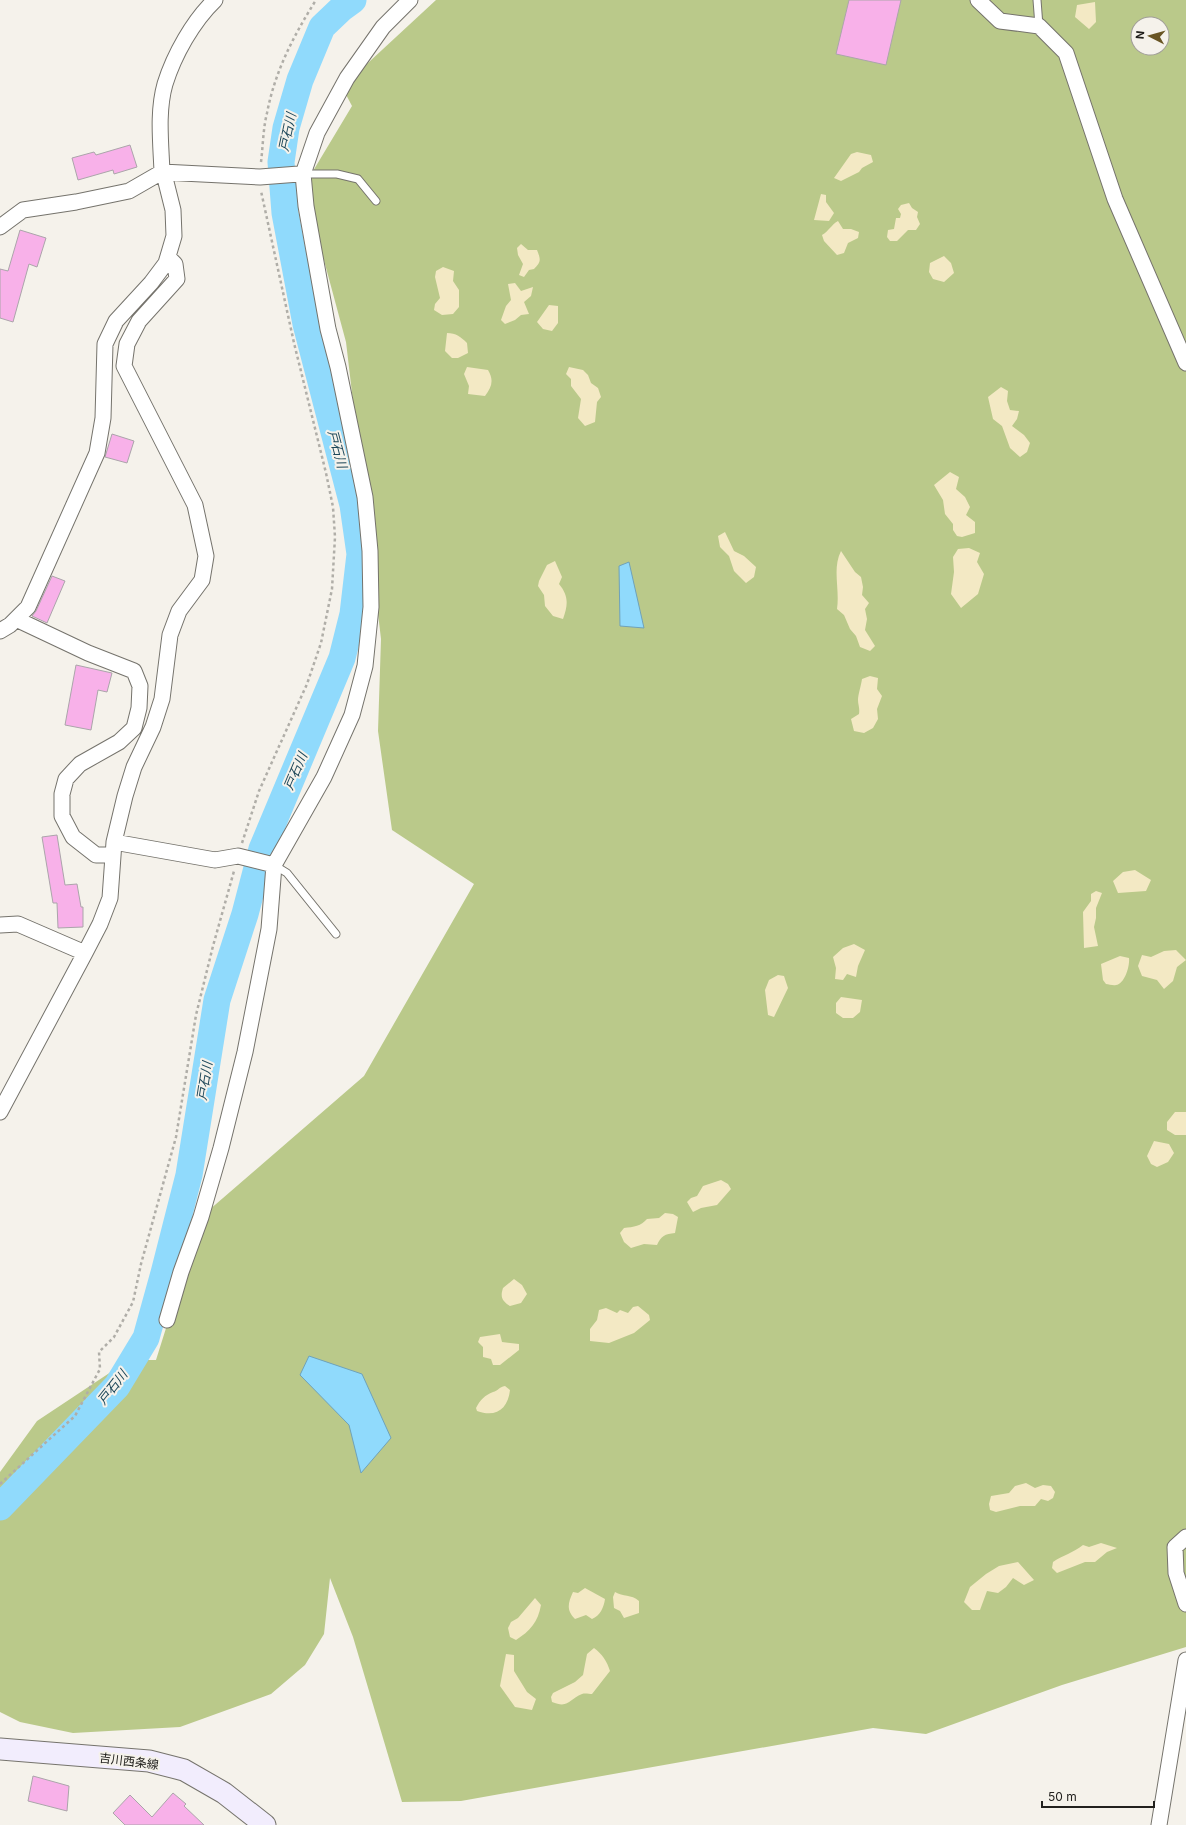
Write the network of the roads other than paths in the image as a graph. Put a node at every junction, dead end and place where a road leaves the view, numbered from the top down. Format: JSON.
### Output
{"nodes":[{"id":1,"x":410,"y":0,"type":"edge"},
{"id":2,"x":978,"y":0,"type":"edge"},
{"id":3,"x":1037,"y":0,"type":"edge"},
{"id":4,"x":210,"y":2,"type":"edge"},
{"id":5,"x":1039,"y":26,"type":"junction"},
{"id":6,"x":162,"y":172,"type":"junction"},
{"id":7,"x":301,"y":174,"type":"junction"},
{"id":8,"x":376,"y":201,"type":"dead end"},
{"id":9,"x":0,"y":227,"type":"edge"},
{"id":10,"x":168,"y":256,"type":"junction"},
{"id":11,"x":1186,"y":363,"type":"edge"},
{"id":12,"x":16,"y":619,"type":"junction"},
{"id":13,"x":0,"y":631,"type":"edge"},
{"id":14,"x":113,"y":849,"type":"junction"},
{"id":15,"x":274,"y":865,"type":"junction"},
{"id":16,"x":0,"y":925,"type":"edge"},
{"id":17,"x":336,"y":934,"type":"dead end"},
{"id":18,"x":85,"y":953,"type":"junction"},
{"id":19,"x":0,"y":1112,"type":"edge"},
{"id":20,"x":167,"y":1320,"type":"dead end"},
{"id":21,"x":1186,"y":1537,"type":"edge"},
{"id":22,"x":1186,"y":1604,"type":"edge"},
{"id":23,"x":1186,"y":1660,"type":"edge"},
{"id":24,"x":1179,"y":1742,"type":"edge"},
{"id":25,"x":0,"y":1749,"type":"edge"},
{"id":26,"x":265,"y":1825,"type":"edge"},
{"id":27,"x":1159,"y":1825,"type":"edge"}],
"edges":[{"from":1,"to":7,"type":"street"},
{"from":2,"to":5,"type":"street"},
{"from":3,"to":5,"type":"lane"},
{"from":4,"to":6,"type":"street"},
{"from":5,"to":11,"type":"street"},
{"from":6,"to":7,"type":"street"},
{"from":6,"to":9,"type":"street"},
{"from":6,"to":10,"type":"street"},
{"from":7,"to":8,"type":"lane"},
{"from":7,"to":15,"type":"street"},
{"from":10,"to":12,"type":"street"},
{"from":10,"to":14,"type":"street"},
{"from":12,"to":13,"type":"street"},
{"from":12,"to":14,"type":"street"},
{"from":14,"to":15,"type":"street"},
{"from":14,"to":18,"type":"street"},
{"from":15,"to":17,"type":"lane"},
{"from":15,"to":20,"type":"street"},
{"from":16,"to":18,"type":"street"},
{"from":18,"to":19,"type":"street"},
{"from":21,"to":22,"type":"street"},
{"from":23,"to":24,"type":"street"},
{"from":24,"to":27,"type":"street"},
{"from":25,"to":26,"type":"main road","name":"吉川西条線"}]}
